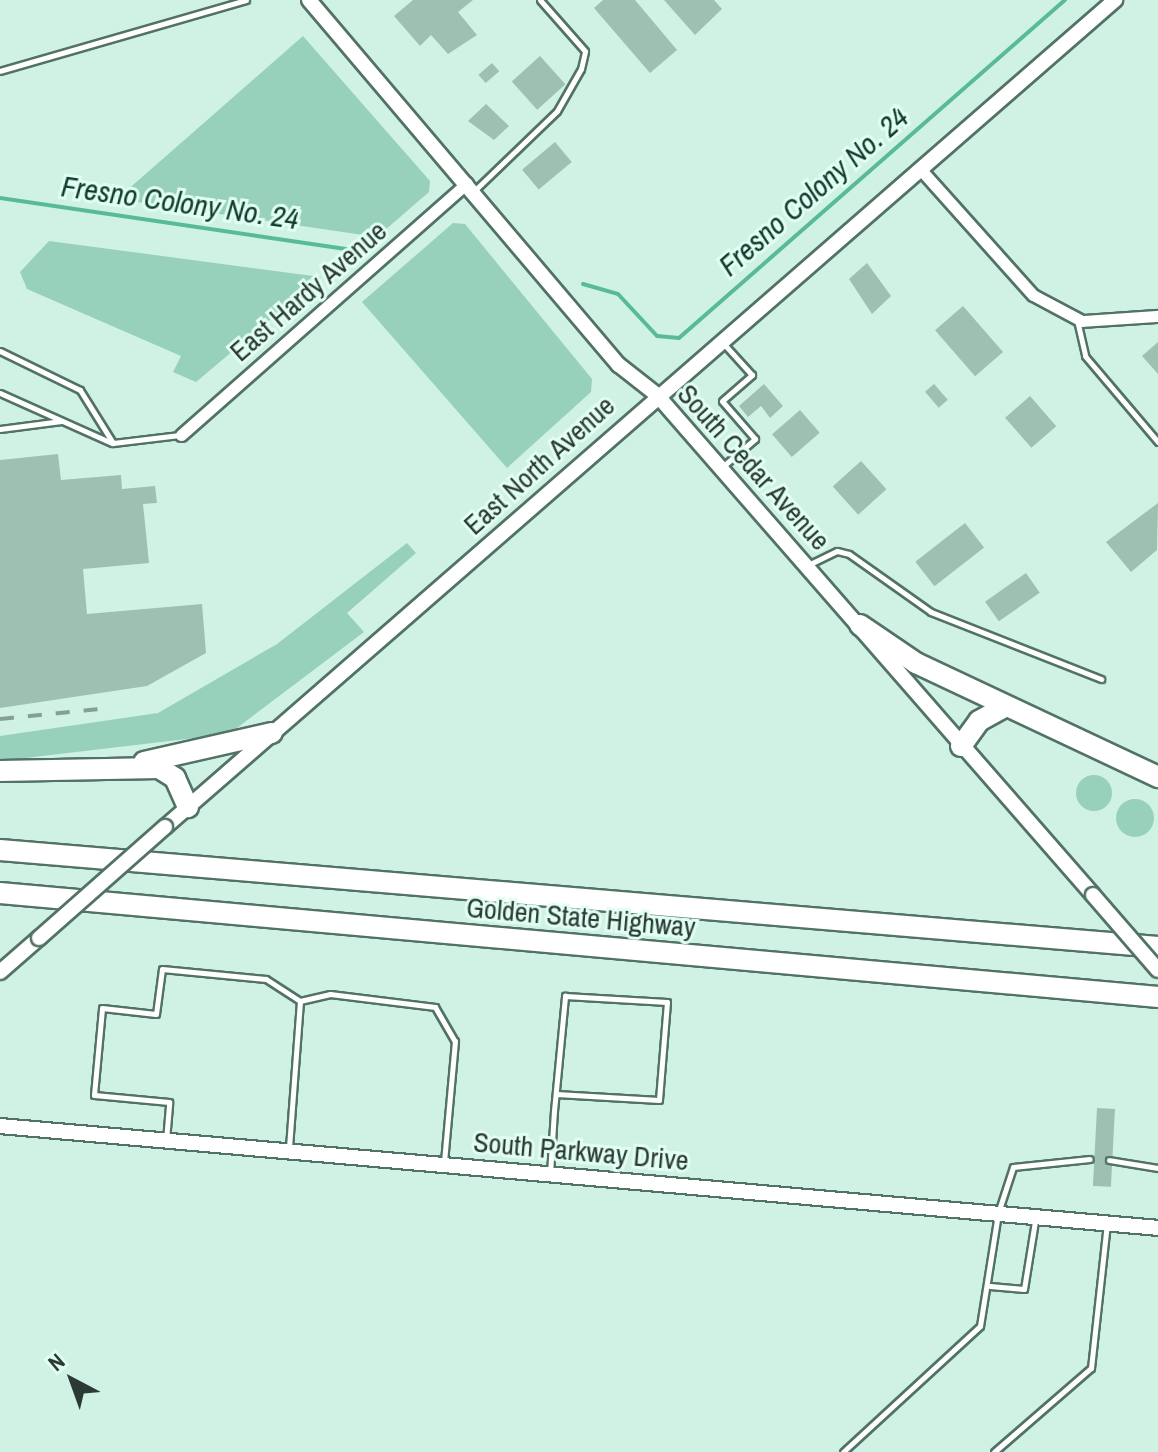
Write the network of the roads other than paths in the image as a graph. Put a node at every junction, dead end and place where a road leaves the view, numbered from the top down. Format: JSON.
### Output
{"nodes":[{"id":1,"x":246,"y":0,"type":"edge"},
{"id":2,"x":309,"y":0,"type":"edge"},
{"id":3,"x":540,"y":0,"type":"edge"},
{"id":4,"x":1115,"y":0,"type":"edge"},
{"id":5,"x":0,"y":71,"type":"edge"},
{"id":6,"x":922,"y":171,"type":"junction"},
{"id":7,"x":470,"y":187,"type":"junction"},
{"id":8,"x":1158,"y":316,"type":"edge"},
{"id":9,"x":1077,"y":319,"type":"junction"},
{"id":10,"x":721,"y":341,"type":"junction"},
{"id":11,"x":0,"y":351,"type":"edge"},
{"id":12,"x":0,"y":393,"type":"edge"},
{"id":13,"x":657,"y":395,"type":"junction"},
{"id":14,"x":62,"y":421,"type":"junction"},
{"id":15,"x":0,"y":429,"type":"edge"},
{"id":16,"x":181,"y":435,"type":"joint"},
{"id":17,"x":1158,"y":440,"type":"edge"},
{"id":18,"x":113,"y":443,"type":"junction"},
{"id":19,"x":720,"y":469,"type":"junction"},
{"id":20,"x":807,"y":566,"type":"junction"},
{"id":21,"x":860,"y":625,"type":"junction"},
{"id":22,"x":1101,"y":679,"type":"dead end"},
{"id":23,"x":1004,"y":707,"type":"junction"},
{"id":24,"x":272,"y":733,"type":"junction"},
{"id":25,"x":961,"y":746,"type":"junction"},
{"id":26,"x":137,"y":764,"type":"junction"},
{"id":27,"x":0,"y":771,"type":"edge"},
{"id":28,"x":1158,"y":777,"type":"edge"},
{"id":29,"x":188,"y":807,"type":"junction"},
{"id":30,"x":0,"y":850,"type":"edge"},
{"id":31,"x":0,"y":893,"type":"edge"},
{"id":32,"x":1158,"y":947,"type":"edge"},
{"id":33,"x":1158,"y":970,"type":"edge"},
{"id":34,"x":0,"y":972,"type":"edge"},
{"id":35,"x":1158,"y":997,"type":"edge"},
{"id":36,"x":300,"y":1001,"type":"junction"},
{"id":37,"x":556,"y":1094,"type":"junction"},
{"id":38,"x":0,"y":1126,"type":"edge"},
{"id":39,"x":166,"y":1141,"type":"junction"},
{"id":40,"x":289,"y":1152,"type":"junction"},
{"id":41,"x":1090,"y":1159,"type":"dead end"},
{"id":42,"x":1109,"y":1160,"type":"dead end"},
{"id":43,"x":444,"y":1165,"type":"junction"},
{"id":44,"x":1158,"y":1168,"type":"edge"},
{"id":45,"x":550,"y":1175,"type":"junction"},
{"id":46,"x":998,"y":1213,"type":"junction"},
{"id":47,"x":1036,"y":1217,"type":"junction"},
{"id":48,"x":1107,"y":1224,"type":"junction"},
{"id":49,"x":1158,"y":1228,"type":"edge"},
{"id":50,"x":990,"y":1286,"type":"junction"},
{"id":51,"x":843,"y":1452,"type":"edge"},
{"id":52,"x":994,"y":1452,"type":"edge"}],
"edges":[{"from":1,"to":5,"type":"lane"},
{"from":2,"to":7,"type":"street","name":"South Cedar Avenue"},
{"from":3,"to":7,"type":"lane"},
{"from":4,"to":6,"type":"street","name":"East North Avenue"},
{"from":6,"to":9,"type":"street"},
{"from":6,"to":10,"type":"street","name":"East North Avenue"},
{"from":7,"to":13,"type":"street","name":"South Cedar Avenue"},
{"from":7,"to":16,"type":"street","name":"East Hardy Avenue"},
{"from":8,"to":9,"type":"street"},
{"from":9,"to":17,"type":"lane"},
{"from":10,"to":13,"type":"street","name":"East North Avenue"},
{"from":10,"to":19,"type":"lane"},
{"from":11,"to":18,"type":"lane"},
{"from":12,"to":14,"type":"lane"},
{"from":13,"to":19,"type":"street","name":"South Cedar Avenue"},
{"from":13,"to":24,"type":"street","name":"East North Avenue"},
{"from":14,"to":15,"type":"lane"},
{"from":14,"to":18,"type":"lane"},
{"from":16,"to":18,"type":"lane"},
{"from":19,"to":20,"type":"street","name":"South Cedar Avenue"},
{"from":20,"to":21,"type":"street","name":"South Cedar Avenue"},
{"from":20,"to":22,"type":"lane"},
{"from":21,"to":23,"type":"highway"},
{"from":21,"to":25,"type":"street","name":"South Cedar Avenue"},
{"from":23,"to":25,"type":"highway"},
{"from":23,"to":28,"type":"highway"},
{"from":24,"to":26,"type":"highway"},
{"from":24,"to":29,"type":"street","name":"East North Avenue"},
{"from":25,"to":33,"type":"street","name":"South Cedar Avenue","bridge":true},
{"from":26,"to":27,"type":"highway"},
{"from":26,"to":29,"type":"highway"},
{"from":29,"to":34,"type":"street","name":"East North Avenue","bridge":true},
{"from":30,"to":32,"type":"highway","name":"Golden State Highway"},
{"from":31,"to":35,"type":"highway","name":"Golden State Highway"},
{"from":36,"to":39,"type":"lane"},
{"from":36,"to":40,"type":"lane"},
{"from":36,"to":43,"type":"lane"},
{"from":37,"to":37,"type":"lane"},
{"from":37,"to":45,"type":"lane"},
{"from":38,"to":39,"type":"street","name":"South Parkway Drive"},
{"from":39,"to":40,"type":"street","name":"South Parkway Drive"},
{"from":40,"to":43,"type":"street","name":"South Parkway Drive"},
{"from":41,"to":46,"type":"lane"},
{"from":42,"to":44,"type":"lane"},
{"from":43,"to":45,"type":"street","name":"South Parkway Drive"},
{"from":45,"to":46,"type":"street","name":"South Parkway Drive"},
{"from":46,"to":47,"type":"street","name":"South Parkway Drive"},
{"from":46,"to":50,"type":"lane"},
{"from":47,"to":48,"type":"street","name":"South Parkway Drive"},
{"from":47,"to":50,"type":"lane"},
{"from":48,"to":49,"type":"street","name":"South Parkway Drive"},
{"from":48,"to":52,"type":"lane"},
{"from":50,"to":51,"type":"lane"}]}
